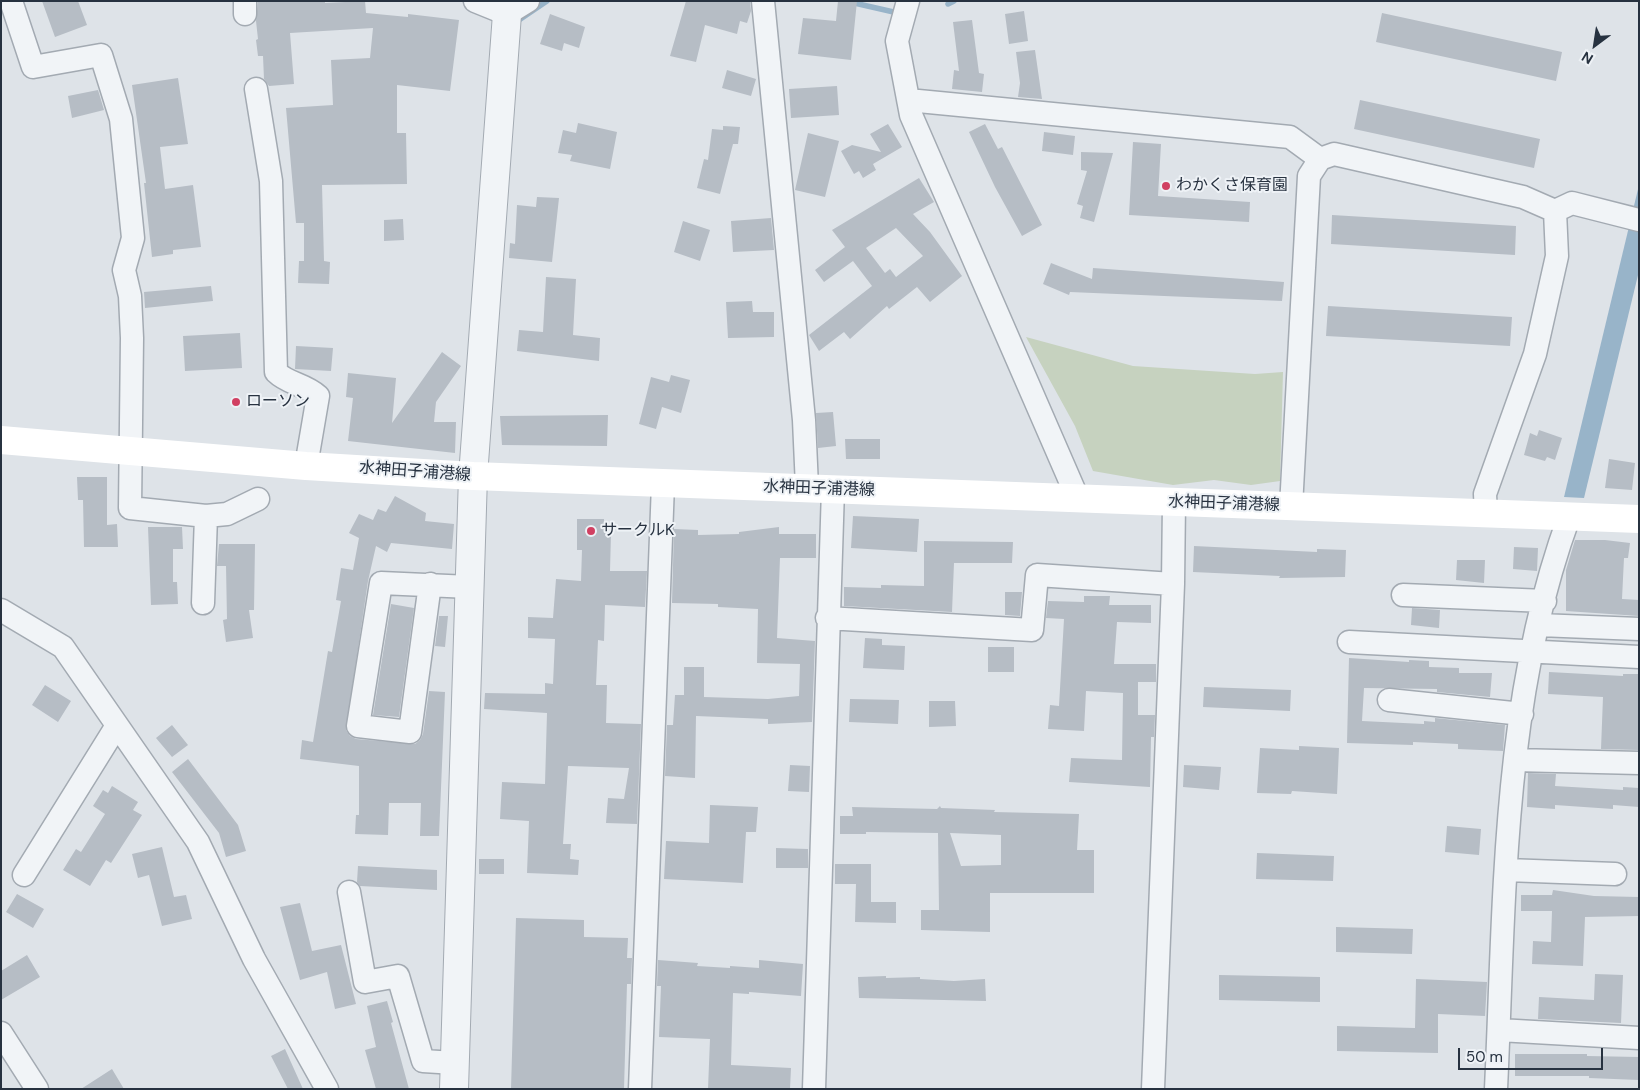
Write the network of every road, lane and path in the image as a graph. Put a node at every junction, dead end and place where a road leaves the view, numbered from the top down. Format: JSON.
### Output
{"nodes":[{"id":1,"x":11,"y":1,"type":"edge"},
{"id":2,"x":475,"y":1,"type":"edge"},
{"id":3,"x":763,"y":1,"type":"edge"},
{"id":4,"x":908,"y":1,"type":"edge"},
{"id":5,"x":515,"y":5,"type":"edge"},
{"id":6,"x":256,"y":89,"type":"dead end"},
{"id":7,"x":908,"y":100,"type":"junction"},
{"id":8,"x":1320,"y":159,"type":"junction"},
{"id":9,"x":1555,"y":211,"type":"junction"},
{"id":10,"x":1635,"y":218,"type":"edge"},
{"id":11,"x":1,"y":440,"type":"edge"},
{"id":12,"x":129,"y":451,"type":"junction"},
{"id":13,"x":306,"y":466,"type":"junction"},
{"id":14,"x":474,"y":476,"type":"junction"},
{"id":15,"x":663,"y":484,"type":"junction"},
{"id":16,"x":820,"y":488,"type":"junction"},
{"id":17,"x":258,"y":499,"type":"dead end"},
{"id":18,"x":1078,"y":499,"type":"junction"},
{"id":19,"x":1174,"y":502,"type":"junction"},
{"id":20,"x":1292,"y":507,"type":"junction"},
{"id":21,"x":1486,"y":514,"type":"junction"},
{"id":22,"x":206,"y":516,"type":"junction"},
{"id":23,"x":1569,"y":518,"type":"junction"},
{"id":24,"x":1639,"y":519,"type":"edge"},
{"id":25,"x":430,"y":584,"type":"junction"},
{"id":26,"x":1173,"y":584,"type":"junction"},
{"id":27,"x":470,"y":587,"type":"junction"},
{"id":28,"x":1403,"y":595,"type":"dead end"},
{"id":29,"x":1544,"y":600,"type":"junction"},
{"id":30,"x":204,"y":603,"type":"dead end"},
{"id":31,"x":1,"y":610,"type":"edge"},
{"id":32,"x":827,"y":618,"type":"junction"},
{"id":33,"x":1539,"y":625,"type":"junction"},
{"id":34,"x":1639,"y":629,"type":"edge"},
{"id":35,"x":1349,"y":642,"type":"dead end"},
{"id":36,"x":1533,"y":651,"type":"junction"},
{"id":37,"x":1639,"y":656,"type":"edge"},
{"id":38,"x":1389,"y":700,"type":"dead end"},
{"id":39,"x":1522,"y":714,"type":"junction"},
{"id":40,"x":116,"y":727,"type":"junction"},
{"id":41,"x":1515,"y":760,"type":"junction"},
{"id":42,"x":1639,"y":763,"type":"edge"},
{"id":43,"x":1506,"y":870,"type":"junction"},
{"id":44,"x":1615,"y":874,"type":"dead end"},
{"id":45,"x":24,"y":875,"type":"dead end"},
{"id":46,"x":349,"y":892,"type":"dead end"},
{"id":47,"x":1499,"y":1030,"type":"junction"},
{"id":48,"x":1,"y":1032,"type":"edge"},
{"id":49,"x":1639,"y":1038,"type":"edge"},
{"id":50,"x":454,"y":1076,"type":"edge"},
{"id":51,"x":37,"y":1089,"type":"edge"},
{"id":52,"x":327,"y":1089,"type":"edge"},
{"id":53,"x":640,"y":1089,"type":"edge"},
{"id":54,"x":814,"y":1089,"type":"edge"},
{"id":55,"x":1153,"y":1089,"type":"edge"},
{"id":56,"x":1496,"y":1089,"type":"edge"}],
"edges":[{"from":1,"to":12,"type":"street"},
{"from":2,"to":5,"type":"street"},
{"from":3,"to":16,"type":"street"},
{"from":4,"to":7,"type":"street"},
{"from":5,"to":14,"type":"street"},
{"from":6,"to":13,"type":"street"},
{"from":7,"to":8,"type":"street"},
{"from":7,"to":18,"type":"street"},
{"from":8,"to":9,"type":"street"},
{"from":8,"to":20,"type":"street"},
{"from":9,"to":10,"type":"street"},
{"from":9,"to":21,"type":"street"},
{"from":11,"to":12,"type":"main road","name":"水神田子浦港線"},
{"from":12,"to":13,"type":"main road","name":"水神田子浦港線"},
{"from":12,"to":22,"type":"street"},
{"from":13,"to":14,"type":"main road","name":"水神田子浦港線"},
{"from":14,"to":15,"type":"main road","name":"水神田子浦港線"},
{"from":14,"to":27,"type":"street"},
{"from":15,"to":16,"type":"main road","name":"水神田子浦港線"},
{"from":15,"to":53,"type":"street"},
{"from":16,"to":18,"type":"main road","name":"水神田子浦港線"},
{"from":16,"to":32,"type":"street"},
{"from":17,"to":22,"type":"street"},
{"from":18,"to":19,"type":"main road","name":"水神田子浦港線"},
{"from":19,"to":20,"type":"main road","name":"水神田子浦港線"},
{"from":19,"to":26,"type":"street"},
{"from":20,"to":21,"type":"main road","name":"水神田子浦港線"},
{"from":21,"to":23,"type":"main road","name":"水神田子浦港線"},
{"from":22,"to":30,"type":"street"},
{"from":23,"to":24,"type":"main road","name":"水神田子浦港線"},
{"from":23,"to":29,"type":"street"},
{"from":25,"to":25,"type":"street"},
{"from":25,"to":27,"type":"street"},
{"from":26,"to":32,"type":"street"},
{"from":26,"to":55,"type":"street"},
{"from":27,"to":50,"type":"street"},
{"from":28,"to":29,"type":"street"},
{"from":29,"to":33,"type":"street"},
{"from":31,"to":40,"type":"street"},
{"from":32,"to":54,"type":"street"},
{"from":33,"to":34,"type":"street"},
{"from":33,"to":36,"type":"street"},
{"from":35,"to":36,"type":"street"},
{"from":36,"to":37,"type":"street"},
{"from":36,"to":39,"type":"street"},
{"from":38,"to":39,"type":"street"},
{"from":39,"to":41,"type":"street"},
{"from":40,"to":45,"type":"street"},
{"from":40,"to":52,"type":"street"},
{"from":41,"to":42,"type":"street"},
{"from":41,"to":43,"type":"street"},
{"from":43,"to":44,"type":"street"},
{"from":43,"to":47,"type":"street"},
{"from":46,"to":50,"type":"street"},
{"from":47,"to":49,"type":"street"},
{"from":47,"to":56,"type":"street"},
{"from":48,"to":51,"type":"street"}]}
